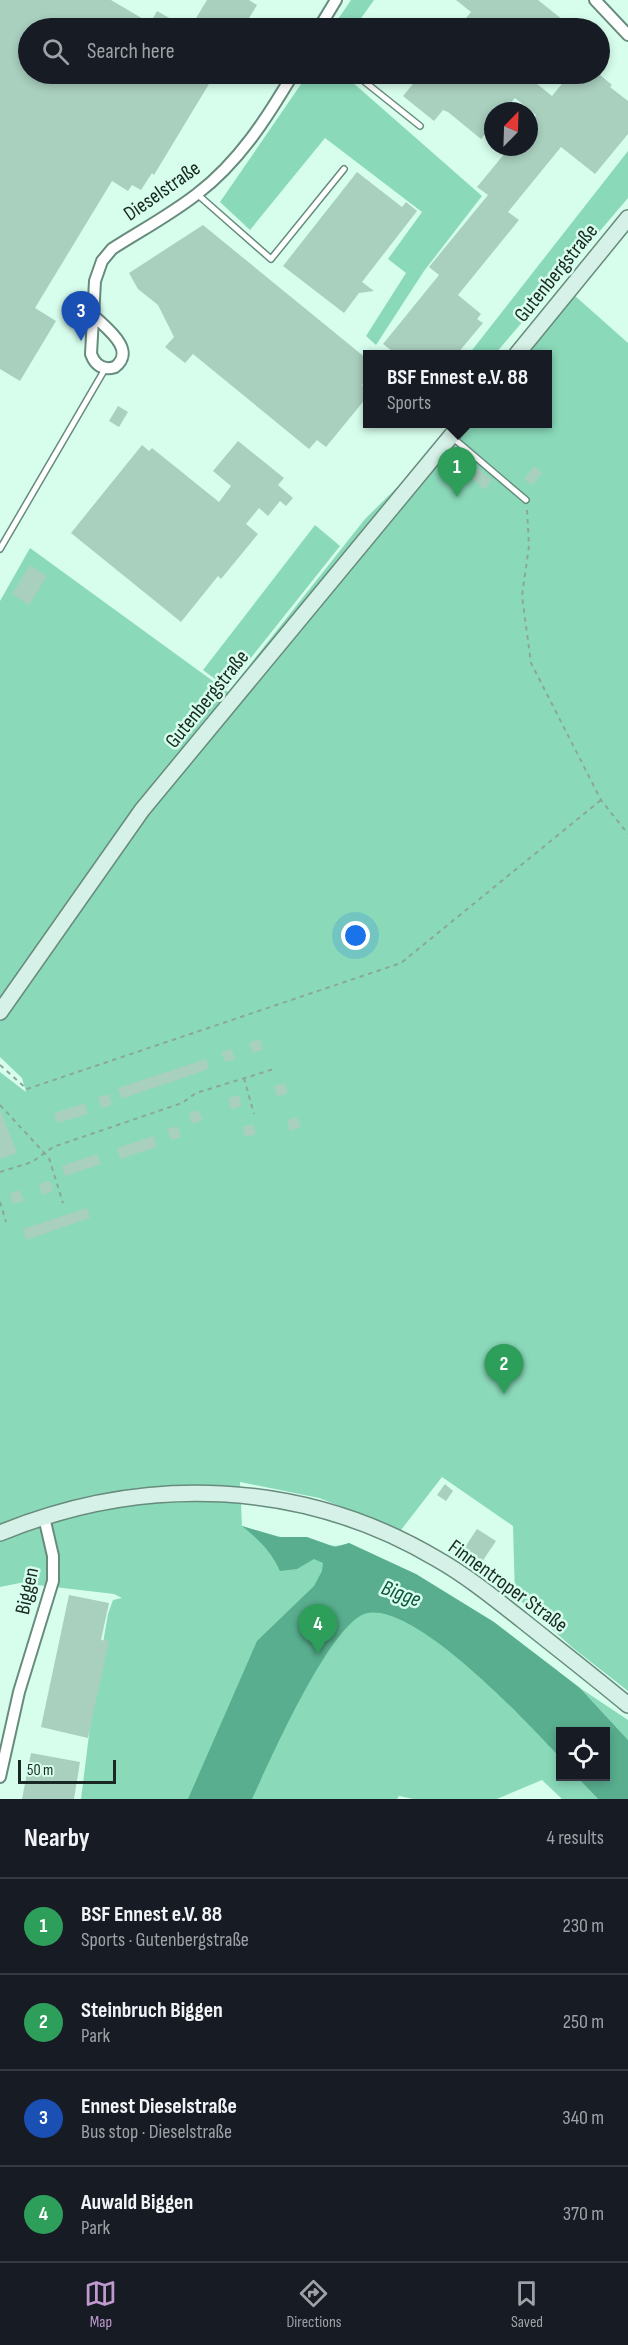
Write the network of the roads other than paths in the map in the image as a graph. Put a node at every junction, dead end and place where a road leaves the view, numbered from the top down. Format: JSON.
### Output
{"nodes":[{"id":1,"x":336,"y":0,"type":"edge"},
{"id":2,"x":595,"y":0,"type":"edge"},
{"id":3,"x":325,"y":18,"type":"edge"},
{"id":4,"x":628,"y":35,"type":"edge"},
{"id":5,"x":287,"y":84,"type":"edge"},
{"id":6,"x":368,"y":84,"type":"edge"},
{"id":7,"x":420,"y":126,"type":"dead end"},
{"id":8,"x":344,"y":169,"type":"dead end"},
{"id":9,"x":197,"y":194,"type":"junction"},
{"id":10,"x":628,"y":218,"type":"edge"},
{"id":11,"x":94,"y":316,"type":"junction"},
{"id":12,"x":520,"y":350,"type":"edge"},
{"id":13,"x":105,"y":369,"type":"junction"},
{"id":14,"x":456,"y":428,"type":"edge"},
{"id":15,"x":450,"y":436,"type":"junction"},
{"id":16,"x":526,"y":500,"type":"road end"},
{"id":17,"x":0,"y":549,"type":"edge"},
{"id":18,"x":0,"y":1012,"type":"edge"},
{"id":19,"x":44,"y":1517,"type":"junction"},
{"id":20,"x":0,"y":1533,"type":"edge"},
{"id":21,"x":628,"y":1705,"type":"edge"},
{"id":22,"x":0,"y":1777,"type":"edge"}],
"edges":[{"from":1,"to":3,"type":"street"},
{"from":2,"to":4,"type":"street"},
{"from":5,"to":9,"type":"street","name":"Dieselstraße"},
{"from":6,"to":7,"type":"lane"},
{"from":8,"to":9,"type":"lane"},
{"from":9,"to":11,"type":"street","name":"Dieselstraße"},
{"from":10,"to":12,"type":"main road","name":"Gutenbergstraße"},
{"from":11,"to":13,"type":"street","name":"Dieselstraße"},
{"from":11,"to":13,"type":"street"},
{"from":13,"to":17,"type":"lane"},
{"from":14,"to":15,"type":"main road","name":"Gutenbergstraße"},
{"from":15,"to":16,"type":"lane"},
{"from":15,"to":18,"type":"main road","name":"Gutenbergstraße"},
{"from":19,"to":20,"type":"main road","name":"Finnentroper Straße"},
{"from":19,"to":21,"type":"main road","name":"Finnentroper Straße"},
{"from":19,"to":22,"type":"street","name":"Biggen"}]}
